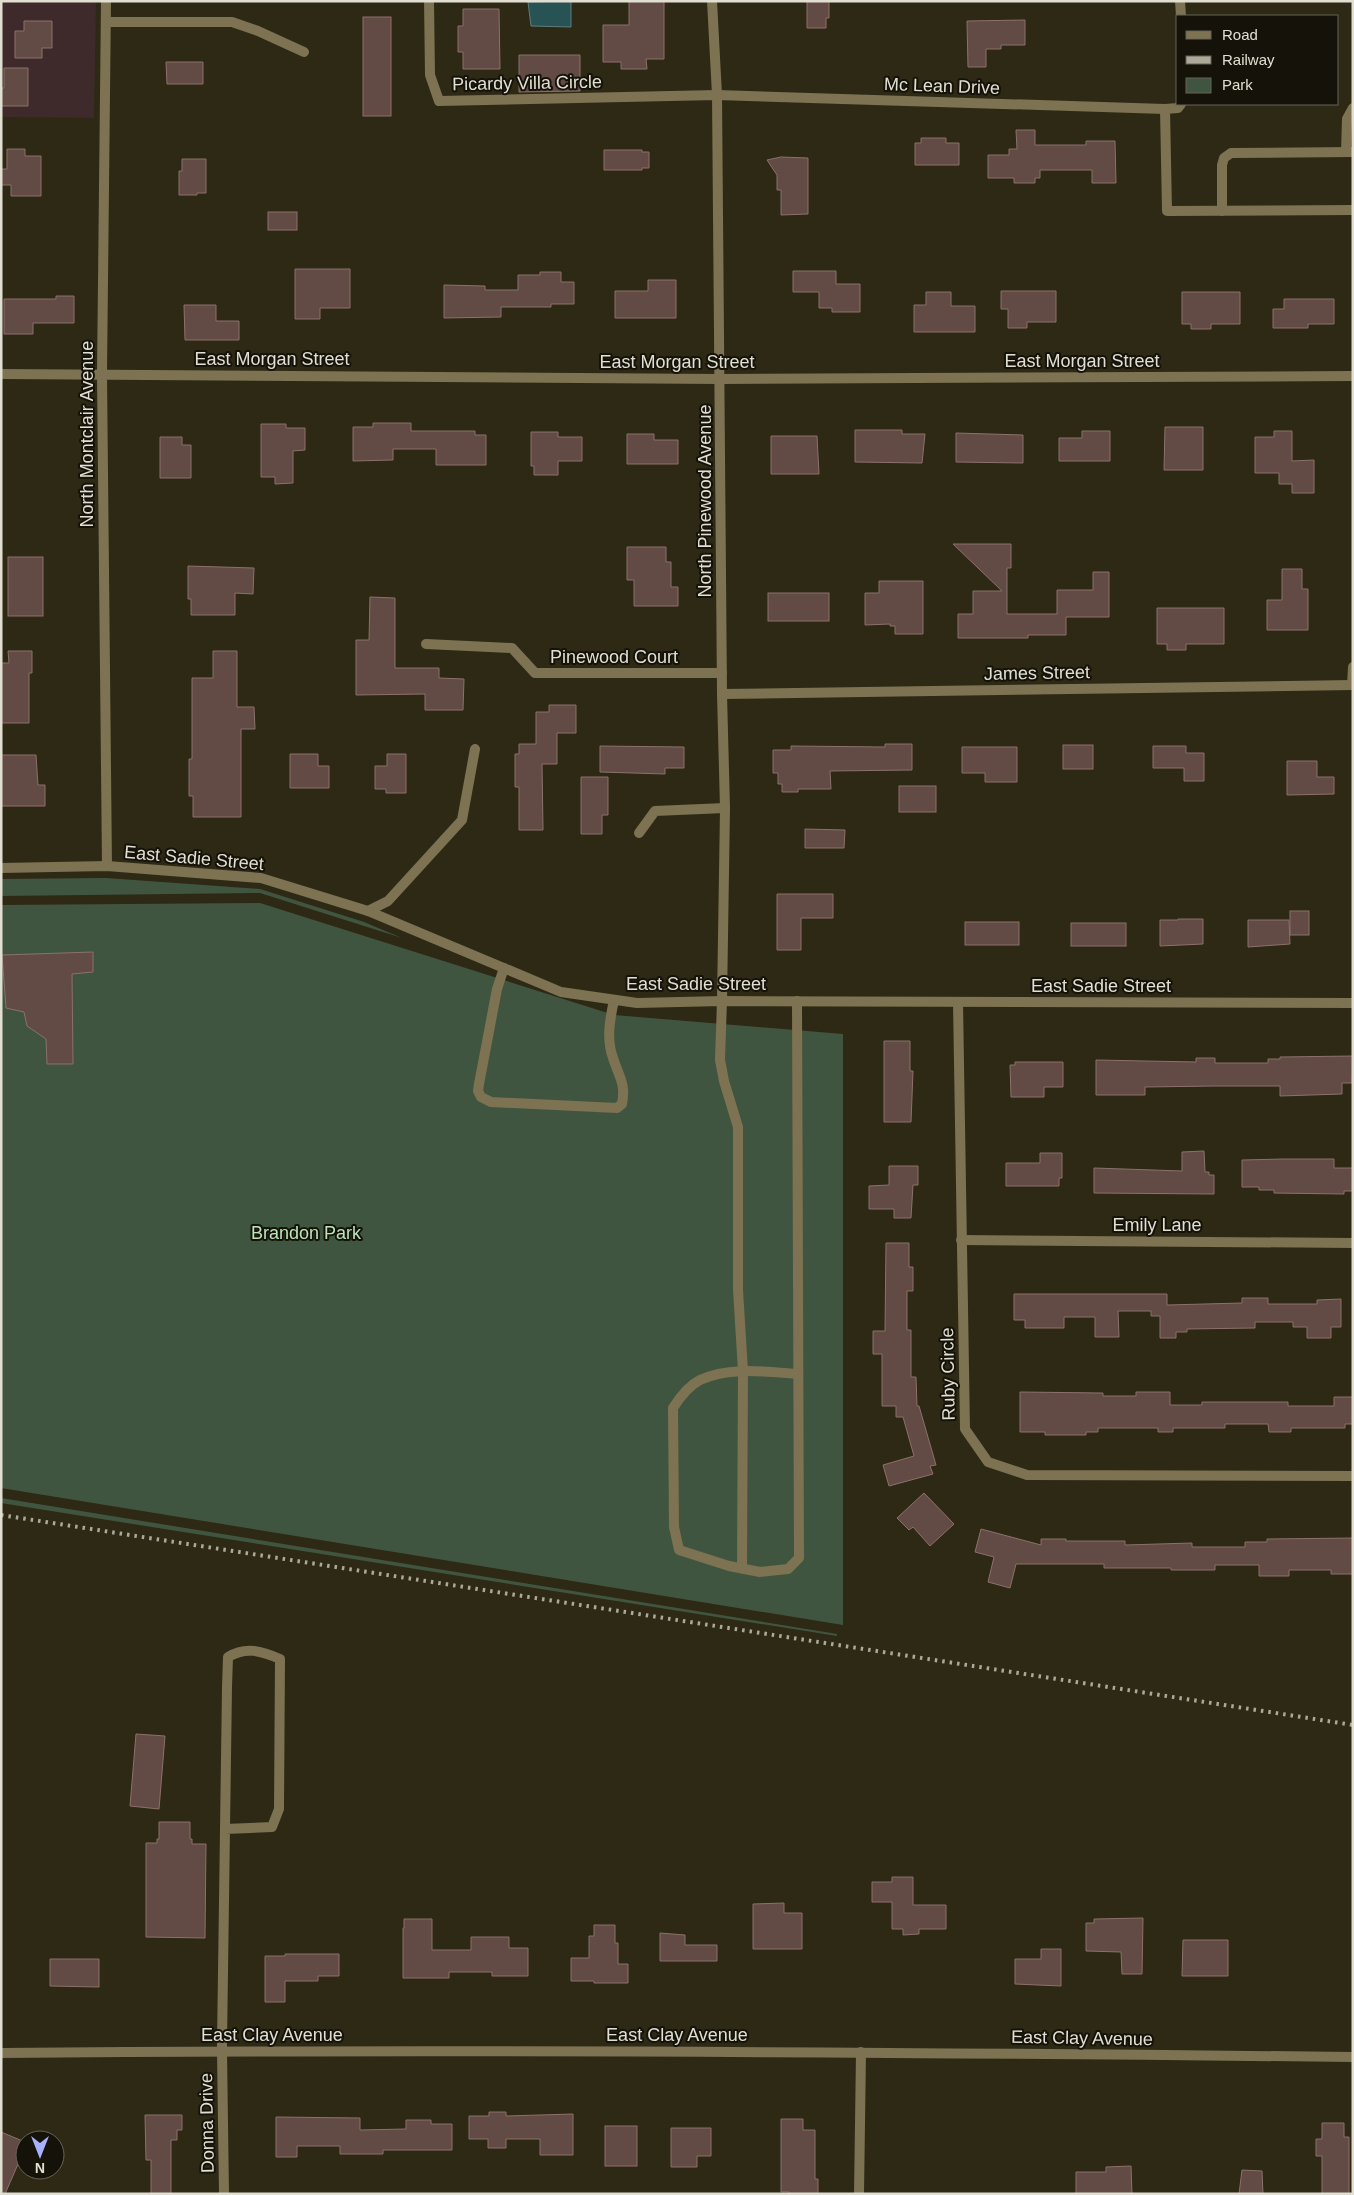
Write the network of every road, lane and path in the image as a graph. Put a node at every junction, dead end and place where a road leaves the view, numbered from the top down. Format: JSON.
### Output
{"nodes":[{"id":1,"x":106,"y":1,"type":"edge"},
{"id":2,"x":429,"y":1,"type":"edge"},
{"id":3,"x":712,"y":1,"type":"edge"},
{"id":4,"x":1180,"y":1,"type":"edge"},
{"id":5,"x":1181,"y":15,"type":"edge"},
{"id":6,"x":106,"y":22,"type":"junction"},
{"id":7,"x":304,"y":52,"type":"dead end"},
{"id":8,"x":717,"y":95,"type":"junction"},
{"id":9,"x":1180,"y":105,"type":"edge"},
{"id":10,"x":1353,"y":108,"type":"edge"},
{"id":11,"x":1165,"y":109,"type":"junction"},
{"id":12,"x":1349,"y":152,"type":"edge"},
{"id":13,"x":1222,"y":210,"type":"junction"},
{"id":14,"x":1353,"y":210,"type":"edge"},
{"id":15,"x":1,"y":374,"type":"edge"},
{"id":16,"x":102,"y":374,"type":"junction"},
{"id":17,"x":1353,"y":376,"type":"edge"},
{"id":18,"x":720,"y":379,"type":"junction"},
{"id":19,"x":426,"y":644,"type":"dead end"},
{"id":20,"x":1353,"y":667,"type":"edge"},
{"id":21,"x":722,"y":673,"type":"junction"},
{"id":22,"x":1352,"y":685,"type":"edge"},
{"id":23,"x":722,"y":694,"type":"junction"},
{"id":24,"x":474,"y":749,"type":"dead end"},
{"id":25,"x":725,"y":808,"type":"junction"},
{"id":26,"x":639,"y":834,"type":"dead end"},
{"id":27,"x":107,"y":866,"type":"junction"},
{"id":28,"x":1,"y":868,"type":"edge"},
{"id":29,"x":368,"y":911,"type":"junction"},
{"id":30,"x":504,"y":968,"type":"junction"},
{"id":31,"x":614,"y":1000,"type":"junction"},
{"id":32,"x":722,"y":1001,"type":"junction"},
{"id":33,"x":797,"y":1001,"type":"junction"},
{"id":34,"x":958,"y":1002,"type":"junction"},
{"id":35,"x":1353,"y":1003,"type":"edge"},
{"id":36,"x":961,"y":1240,"type":"junction"},
{"id":37,"x":1353,"y":1243,"type":"edge"},
{"id":38,"x":743,"y":1371,"type":"junction"},
{"id":39,"x":798,"y":1374,"type":"junction"},
{"id":40,"x":1353,"y":1476,"type":"edge"},
{"id":41,"x":742,"y":1568,"type":"junction"},
{"id":42,"x":225,"y":1830,"type":"junction"},
{"id":43,"x":222,"y":2051,"type":"junction"},
{"id":44,"x":861,"y":2052,"type":"junction"},
{"id":45,"x":1,"y":2054,"type":"edge"},
{"id":46,"x":1353,"y":2057,"type":"edge"},
{"id":47,"x":224,"y":2194,"type":"edge"},
{"id":48,"x":859,"y":2194,"type":"edge"}],
"edges":[{"from":1,"to":6,"type":"street","name":"North Montclair Avenue"},
{"from":2,"to":8,"type":"street","name":"Picardy Villa Circle"},
{"from":3,"to":8,"type":"street","name":"North Pinewood Avenue"},
{"from":4,"to":5,"type":"street"},
{"from":6,"to":7,"type":"street"},
{"from":6,"to":16,"type":"street","name":"North Montclair Avenue"},
{"from":8,"to":11,"type":"street","name":"Mc Lean Drive"},
{"from":8,"to":18,"type":"street","name":"North Pinewood Avenue"},
{"from":9,"to":11,"type":"street","name":"Mc Lean Drive"},
{"from":10,"to":12,"type":"street"},
{"from":11,"to":13,"type":"street"},
{"from":12,"to":13,"type":"street"},
{"from":13,"to":14,"type":"street"},
{"from":15,"to":16,"type":"street","name":"East Morgan Street"},
{"from":16,"to":18,"type":"street","name":"East Morgan Street"},
{"from":16,"to":27,"type":"street","name":"North Montclair Avenue"},
{"from":17,"to":18,"type":"street","name":"East Morgan Street"},
{"from":18,"to":21,"type":"street","name":"North Pinewood Avenue"},
{"from":19,"to":21,"type":"street","name":"Pinewood Court"},
{"from":20,"to":22,"type":"street"},
{"from":21,"to":23,"type":"street","name":"North Pinewood Avenue"},
{"from":22,"to":23,"type":"street","name":"James Street"},
{"from":23,"to":25,"type":"street","name":"North Pinewood Avenue"},
{"from":24,"to":29,"type":"street"},
{"from":25,"to":26,"type":"street"},
{"from":25,"to":32,"type":"street","name":"North Pinewood Avenue"},
{"from":27,"to":28,"type":"street","name":"East Sadie Street"},
{"from":27,"to":29,"type":"street","name":"East Sadie Street"},
{"from":29,"to":30,"type":"street","name":"East Sadie Street"},
{"from":30,"to":31,"type":"street","name":"East Sadie Street"},
{"from":30,"to":31,"type":"street"},
{"from":31,"to":32,"type":"street","name":"East Sadie Street"},
{"from":32,"to":33,"type":"street","name":"East Sadie Street"},
{"from":32,"to":38,"type":"street","name":"North Pinewood Avenue"},
{"from":33,"to":34,"type":"street","name":"East Sadie Street"},
{"from":33,"to":39,"type":"street"},
{"from":34,"to":35,"type":"street","name":"East Sadie Street"},
{"from":34,"to":36,"type":"street","name":"Ruby Circle"},
{"from":36,"to":37,"type":"street","name":"Emily Lane"},
{"from":36,"to":40,"type":"street","name":"Ruby Circle"},
{"from":38,"to":39,"type":"street"},
{"from":38,"to":41,"type":"street","name":"North Pinewood Avenue"},
{"from":38,"to":41,"type":"street"},
{"from":39,"to":41,"type":"street"},
{"from":42,"to":42,"type":"street","name":"Donna Drive"},
{"from":42,"to":43,"type":"street","name":"Donna Drive"},
{"from":43,"to":44,"type":"street","name":"East Clay Avenue"},
{"from":43,"to":45,"type":"street","name":"East Clay Avenue"},
{"from":43,"to":47,"type":"street","name":"Donna Drive"},
{"from":44,"to":46,"type":"street","name":"East Clay Avenue"},
{"from":44,"to":48,"type":"street"}]}
